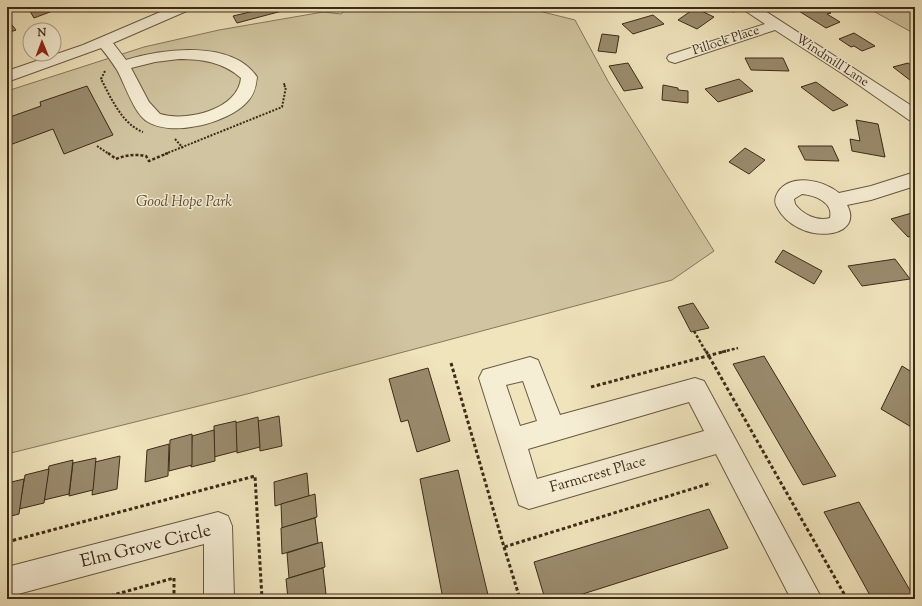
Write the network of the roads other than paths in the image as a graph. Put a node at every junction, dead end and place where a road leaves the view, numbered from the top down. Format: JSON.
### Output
{"nodes":[{"id":1,"x":184,"y":7,"type":"edge"},
{"id":2,"x":749,"y":7,"type":"edge"},
{"id":3,"x":776,"y":25,"type":"junction"},
{"id":4,"x":104,"y":42,"type":"junction"},
{"id":5,"x":675,"y":58,"type":"dead end"},
{"id":6,"x":122,"y":66,"type":"junction"},
{"id":7,"x":7,"y":77,"type":"edge"},
{"id":8,"x":915,"y":116,"type":"edge"},
{"id":9,"x":915,"y":179,"type":"edge"},
{"id":10,"x":835,"y":201,"type":"dead end"},
{"id":11,"x":553,"y":430,"type":"junction"},
{"id":12,"x":722,"y":439,"type":"junction"},
{"id":13,"x":512,"y":441,"type":"junction"},
{"id":14,"x":7,"y":582,"type":"edge"},
{"id":15,"x":219,"y":599,"type":"edge"},
{"id":16,"x":807,"y":599,"type":"edge"}],
"edges":[{"from":1,"to":4,"type":"street"},
{"from":2,"to":3,"type":"street","name":"Windmill Lane"},
{"from":3,"to":5,"type":"street","name":"Pillock Place"},
{"from":3,"to":8,"type":"street","name":"Windmill Lane"},
{"from":4,"to":6,"type":"street"},
{"from":4,"to":7,"type":"street"},
{"from":6,"to":6,"type":"street"},
{"from":9,"to":10,"type":"street"},
{"from":11,"to":12,"type":"street"},
{"from":11,"to":13,"type":"street"},
{"from":11,"to":13,"type":"street","name":"Farmcrest Place"},
{"from":12,"to":13,"type":"street","name":"Farmcrest Place"},
{"from":12,"to":16,"type":"street"},
{"from":14,"to":15,"type":"street","name":"Elm Grove Circle"}]}
